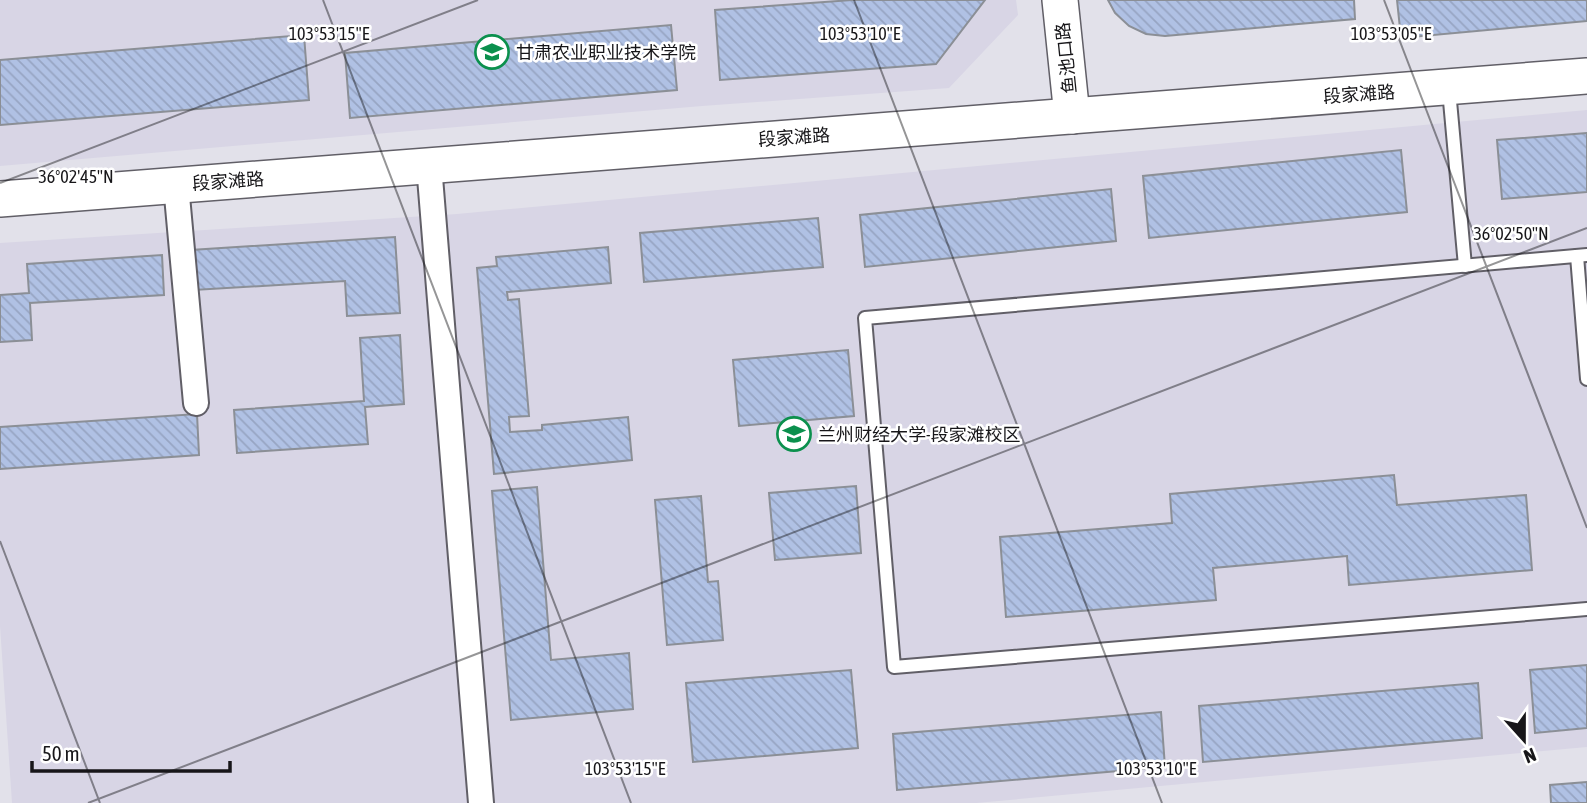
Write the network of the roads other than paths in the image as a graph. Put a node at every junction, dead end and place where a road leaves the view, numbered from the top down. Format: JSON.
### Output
{"nodes":[{"id":1,"x":1060,"y":0,"type":"edge"},
{"id":2,"x":1587,"y":76,"type":"edge"},
{"id":3,"x":1448,"y":87,"type":"junction"},
{"id":4,"x":1072,"y":116,"type":"junction"},
{"id":5,"x":429,"y":165,"type":"junction"},
{"id":6,"x":176,"y":185,"type":"junction"},
{"id":7,"x":0,"y":199,"type":"edge"},
{"id":8,"x":1582,"y":256,"type":"edge"},
{"id":9,"x":1465,"y":266,"type":"junction"},
{"id":10,"x":1587,"y":379,"type":"edge"},
{"id":11,"x":196,"y":403,"type":"dead end"},
{"id":12,"x":1587,"y":609,"type":"edge"},
{"id":13,"x":481,"y":803,"type":"edge"}],
"edges":[{"from":1,"to":4,"type":"main road","name":"鱼池口路"},
{"from":2,"to":3,"type":"main road","name":"段家滩路"},
{"from":3,"to":4,"type":"main road","name":"段家滩路"},
{"from":3,"to":9,"type":"lane"},
{"from":4,"to":5,"type":"main road","name":"段家滩路"},
{"from":5,"to":6,"type":"main road","name":"段家滩路"},
{"from":5,"to":13,"type":"street"},
{"from":6,"to":7,"type":"main road","name":"段家滩路"},
{"from":6,"to":11,"type":"street"},
{"from":8,"to":9,"type":"lane"},
{"from":8,"to":10,"type":"lane"},
{"from":9,"to":12,"type":"lane"}]}
